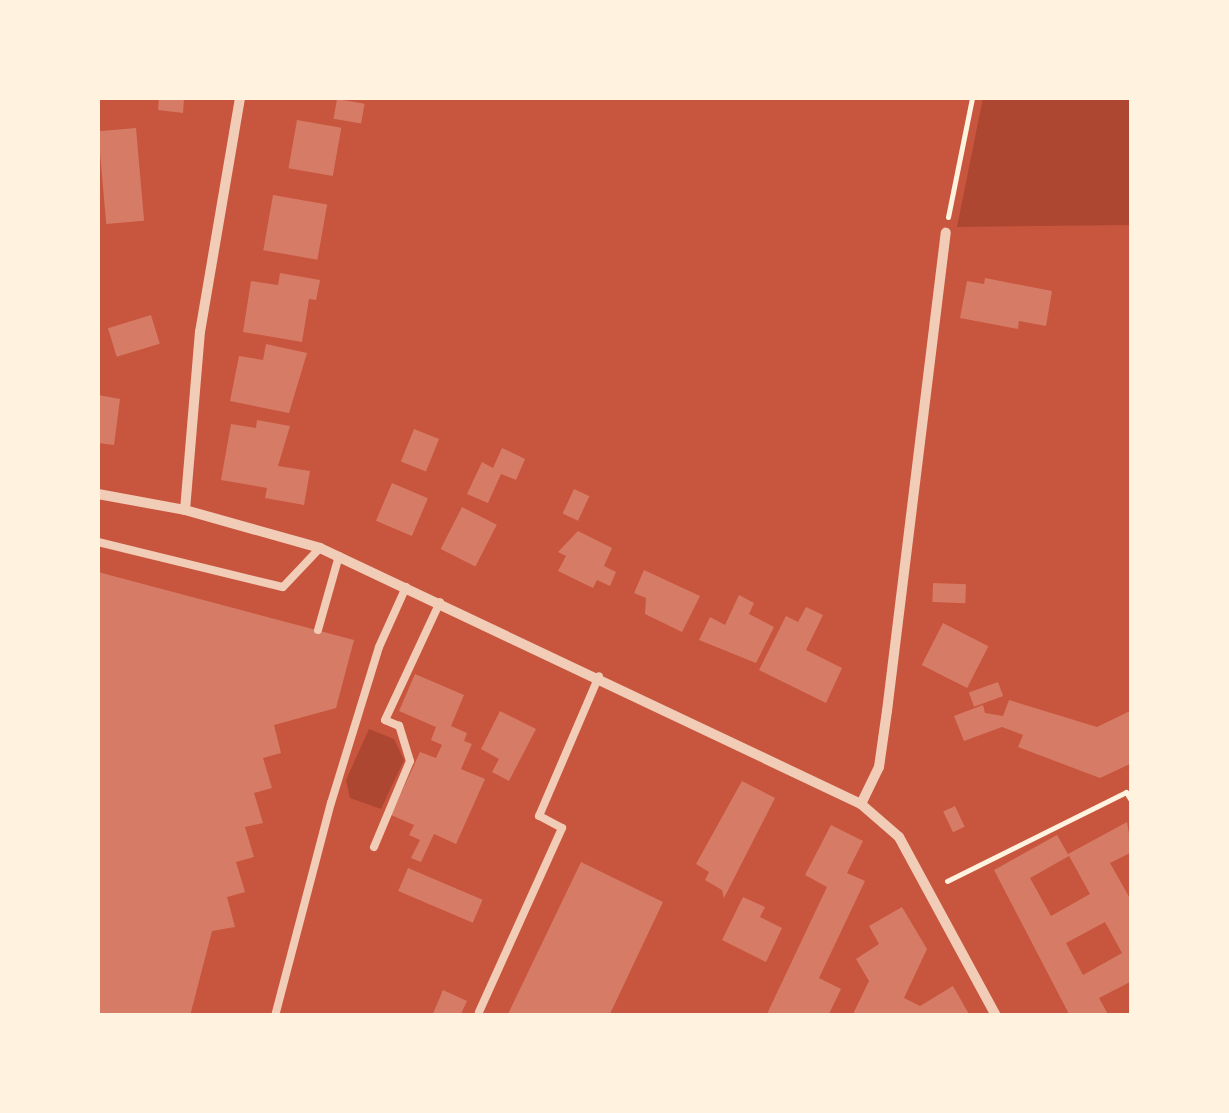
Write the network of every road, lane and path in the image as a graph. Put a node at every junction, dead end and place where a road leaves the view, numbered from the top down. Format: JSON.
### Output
{"nodes":[{"id":1,"x":240,"y":98,"type":"edge"},
{"id":2,"x":972,"y":98,"type":"edge"},
{"id":3,"x":946,"y":233,"type":"joint"},
{"id":4,"x":98,"y":494,"type":"edge"},
{"id":5,"x":185,"y":510,"type":"junction"},
{"id":6,"x":98,"y":542,"type":"edge"},
{"id":7,"x":320,"y":548,"type":"junction"},
{"id":8,"x":339,"y":556,"type":"junction"},
{"id":9,"x":406,"y":586,"type":"junction"},
{"id":10,"x":440,"y":602,"type":"junction"},
{"id":11,"x":318,"y":630,"type":"dead end"},
{"id":12,"x":599,"y":676,"type":"junction"},
{"id":13,"x":1132,"y":802,"type":"edge"},
{"id":14,"x":861,"y":804,"type":"junction"},
{"id":15,"x":374,"y":847,"type":"dead end"},
{"id":16,"x":930,"y":890,"type":"junction"},
{"id":17,"x":479,"y":1012,"type":"dead end"},
{"id":18,"x":276,"y":1016,"type":"edge"},
{"id":19,"x":996,"y":1016,"type":"edge"}],
"edges":[{"from":1,"to":5,"type":"street"},
{"from":2,"to":3,"type":"path"},
{"from":3,"to":14,"type":"street"},
{"from":4,"to":5,"type":"street"},
{"from":5,"to":7,"type":"street"},
{"from":6,"to":7,"type":"lane"},
{"from":7,"to":8,"type":"street"},
{"from":8,"to":9,"type":"street"},
{"from":8,"to":11,"type":"lane"},
{"from":9,"to":10,"type":"street"},
{"from":9,"to":18,"type":"lane"},
{"from":10,"to":12,"type":"street"},
{"from":10,"to":15,"type":"lane"},
{"from":12,"to":14,"type":"street"},
{"from":12,"to":17,"type":"lane"},
{"from":13,"to":16,"type":"path"},
{"from":14,"to":16,"type":"street"},
{"from":16,"to":19,"type":"street"}]}
